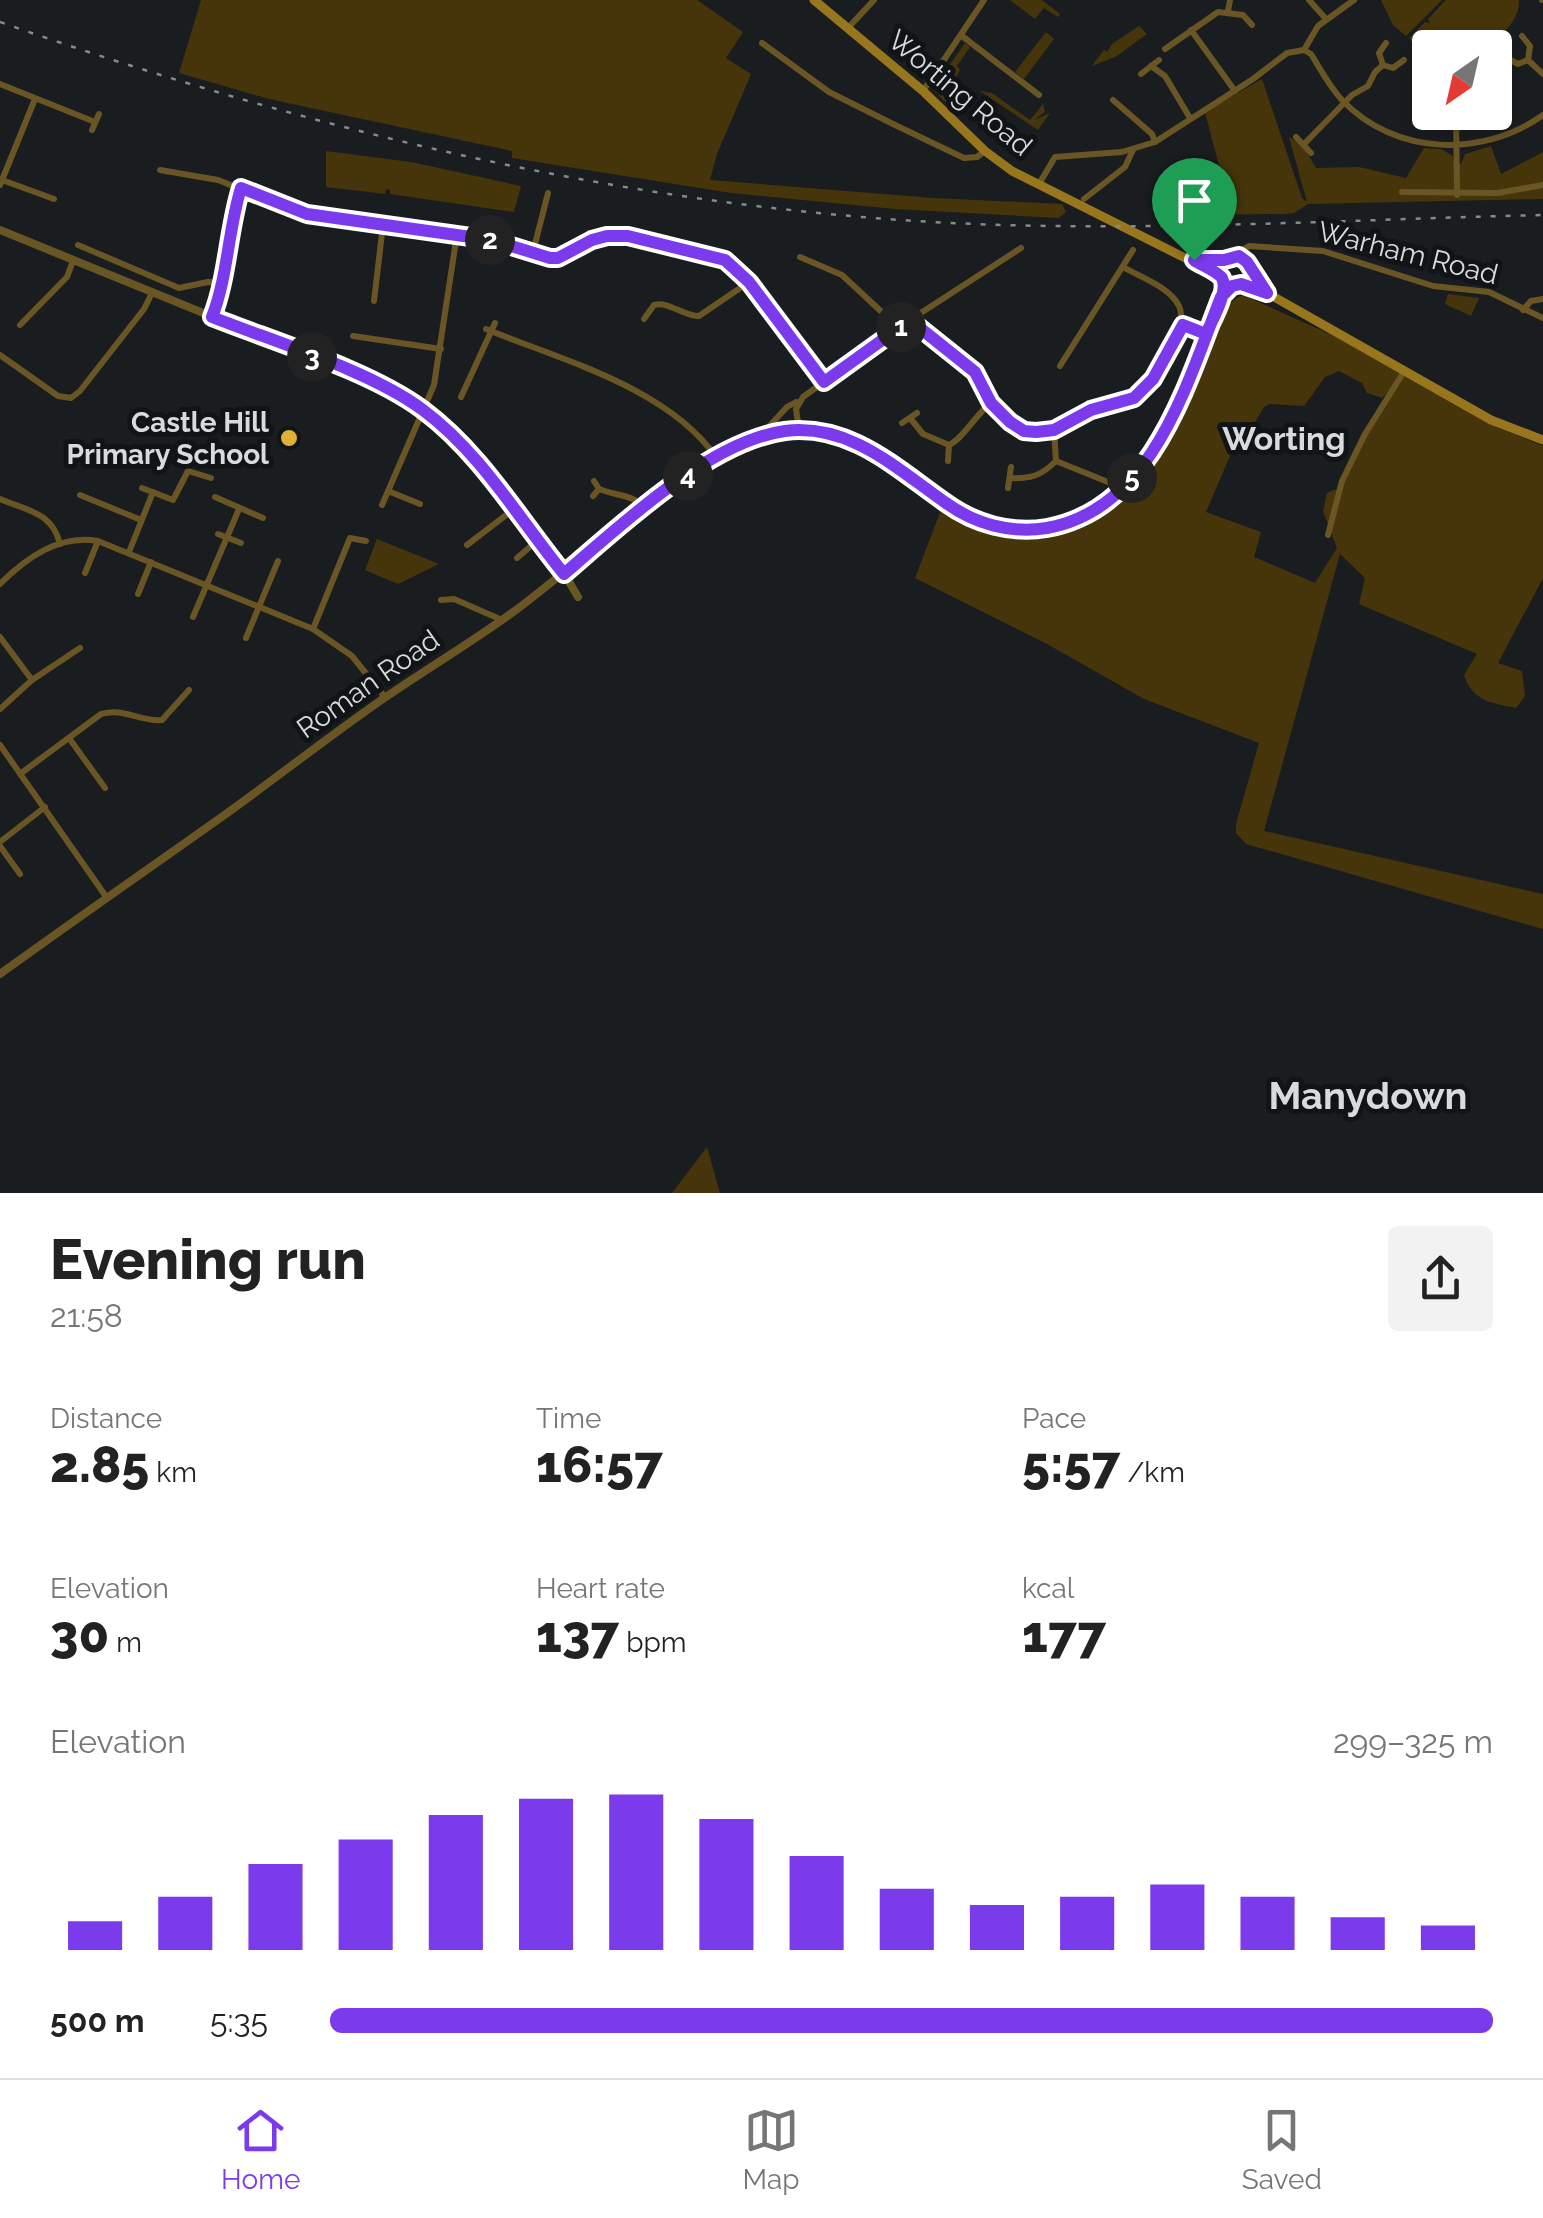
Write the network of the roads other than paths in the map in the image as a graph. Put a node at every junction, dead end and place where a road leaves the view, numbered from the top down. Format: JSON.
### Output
{"nodes":[{"id":1,"x":814,"y":0,"type":"edge"},
{"id":2,"x":874,"y":0,"type":"edge"},
{"id":3,"x":1230,"y":0,"type":"edge"},
{"id":4,"x":1309,"y":0,"type":"edge"},
{"id":5,"x":1354,"y":0,"type":"edge"},
{"id":6,"x":980,"y":2,"type":"edge"},
{"id":7,"x":1228,"y":12,"type":"junction"},
{"id":8,"x":1326,"y":19,"type":"junction"},
{"id":9,"x":1252,"y":25,"type":"dead end"},
{"id":10,"x":848,"y":28,"type":"junction"},
{"id":11,"x":1191,"y":30,"type":"junction"},
{"id":12,"x":962,"y":36,"type":"junction"},
{"id":13,"x":1522,"y":36,"type":"dead end"},
{"id":14,"x":762,"y":43,"type":"dead end"},
{"id":15,"x":1386,"y":43,"type":"dead end"},
{"id":16,"x":1165,"y":49,"type":"dead end"},
{"id":17,"x":1304,"y":50,"type":"junction"},
{"id":18,"x":1159,"y":60,"type":"dead end"},
{"id":19,"x":1404,"y":60,"type":"dead end"},
{"id":20,"x":1528,"y":60,"type":"junction"},
{"id":21,"x":1512,"y":61,"type":"edge"},
{"id":22,"x":1383,"y":64,"type":"junction"},
{"id":23,"x":1151,"y":66,"type":"junction"},
{"id":24,"x":1142,"y":74,"type":"dead end"},
{"id":25,"x":1543,"y":74,"type":"edge"},
{"id":26,"x":0,"y":84,"type":"edge"},
{"id":27,"x":1234,"y":91,"type":"junction"},
{"id":28,"x":923,"y":92,"type":"junction"},
{"id":29,"x":1040,"y":96,"type":"dead end"},
{"id":30,"x":1128,"y":96,"type":"dead end"},
{"id":31,"x":35,"y":99,"type":"junction"},
{"id":32,"x":1344,"y":102,"type":"junction"},
{"id":33,"x":84,"y":106,"type":"dead end"},
{"id":34,"x":1543,"y":114,"type":"edge"},
{"id":35,"x":80,"y":116,"type":"junction"},
{"id":36,"x":1190,"y":118,"type":"junction"},
{"id":37,"x":95,"y":122,"type":"dead end"},
{"id":38,"x":1457,"y":130,"type":"edge"},
{"id":39,"x":1296,"y":137,"type":"dead end"},
{"id":40,"x":1156,"y":142,"type":"junction"},
{"id":41,"x":1305,"y":144,"type":"junction"},
{"id":42,"x":1457,"y":146,"type":"junction"},
{"id":43,"x":1134,"y":150,"type":"junction"},
{"id":44,"x":985,"y":151,"type":"junction"},
{"id":45,"x":1311,"y":153,"type":"dead end"},
{"id":46,"x":160,"y":170,"type":"dead end"},
{"id":47,"x":1,"y":182,"type":"edge"},
{"id":48,"x":1039,"y":184,"type":"junction"},
{"id":49,"x":1543,"y":185,"type":"edge"},
{"id":50,"x":241,"y":188,"type":"junction"},
{"id":51,"x":1092,"y":192,"type":"junction"},
{"id":52,"x":1402,"y":192,"type":"dead end"},
{"id":53,"x":548,"y":193,"type":"dead end"},
{"id":54,"x":1458,"y":195,"type":"junction"},
{"id":55,"x":54,"y":198,"type":"dead end"},
{"id":56,"x":1084,"y":198,"type":"dead end"},
{"id":57,"x":1098,"y":201,"type":"dead end"},
{"id":58,"x":382,"y":225,"type":"junction"},
{"id":59,"x":0,"y":230,"type":"edge"},
{"id":60,"x":456,"y":234,"type":"junction"},
{"id":61,"x":78,"y":245,"type":"dead end"},
{"id":62,"x":1021,"y":248,"type":"dead end"},
{"id":63,"x":1259,"y":248,"type":"junction"},
{"id":64,"x":1133,"y":250,"type":"dead end"},
{"id":65,"x":533,"y":252,"type":"junction"},
{"id":66,"x":800,"y":257,"type":"dead end"},
{"id":67,"x":1229,"y":258,"type":"junction"},
{"id":68,"x":1194,"y":260,"type":"junction"},
{"id":69,"x":72,"y":261,"type":"junction"},
{"id":70,"x":814,"y":264,"type":"junction"},
{"id":71,"x":1248,"y":266,"type":"junction"},
{"id":72,"x":1123,"y":267,"type":"junction"},
{"id":73,"x":808,"y":274,"type":"dead end"},
{"id":74,"x":749,"y":282,"type":"junction"},
{"id":75,"x":1229,"y":282,"type":"junction"},
{"id":76,"x":223,"y":284,"type":"junction"},
{"id":77,"x":152,"y":293,"type":"junction"},
{"id":78,"x":1267,"y":293,"type":"junction"},
{"id":79,"x":1543,"y":300,"type":"edge"},
{"id":80,"x":374,"y":301,"type":"dead end"},
{"id":81,"x":1524,"y":310,"type":"junction"},
{"id":82,"x":212,"y":317,"type":"junction"},
{"id":83,"x":1543,"y":318,"type":"edge"},
{"id":84,"x":644,"y":320,"type":"dead end"},
{"id":85,"x":910,"y":320,"type":"junction"},
{"id":86,"x":495,"y":322,"type":"dead end"},
{"id":87,"x":1183,"y":325,"type":"junction"},
{"id":88,"x":20,"y":326,"type":"dead end"},
{"id":89,"x":899,"y":328,"type":"junction"},
{"id":90,"x":488,"y":330,"type":"junction"},
{"id":91,"x":1206,"y":334,"type":"junction"},
{"id":92,"x":353,"y":336,"type":"dead end"},
{"id":93,"x":441,"y":349,"type":"junction"},
{"id":94,"x":0,"y":355,"type":"edge"},
{"id":95,"x":1060,"y":366,"type":"dead end"},
{"id":96,"x":1405,"y":370,"type":"junction"},
{"id":97,"x":824,"y":382,"type":"junction"},
{"id":98,"x":462,"y":398,"type":"dead end"},
{"id":99,"x":799,"y":401,"type":"junction"},
{"id":100,"x":991,"y":403,"type":"junction"},
{"id":101,"x":422,"y":410,"type":"junction"},
{"id":102,"x":902,"y":424,"type":"dead end"},
{"id":103,"x":799,"y":430,"type":"junction"},
{"id":104,"x":1054,"y":430,"type":"junction"},
{"id":105,"x":762,"y":435,"type":"junction"},
{"id":106,"x":1543,"y":440,"type":"edge"},
{"id":107,"x":949,"y":445,"type":"junction"},
{"id":108,"x":716,"y":457,"type":"junction"},
{"id":109,"x":948,"y":461,"type":"dead end"},
{"id":110,"x":1056,"y":462,"type":"junction"},
{"id":111,"x":1011,"y":466,"type":"dead end"},
{"id":112,"x":1095,"y":477,"type":"junction"},
{"id":113,"x":211,"y":478,"type":"dead end"},
{"id":114,"x":1010,"y":478,"type":"junction"},
{"id":115,"x":1108,"y":482,"type":"dead end"},
{"id":116,"x":1090,"y":487,"type":"dead end"},
{"id":117,"x":142,"y":488,"type":"dead end"},
{"id":118,"x":1008,"y":488,"type":"dead end"},
{"id":119,"x":388,"y":491,"type":"junction"},
{"id":120,"x":153,"y":492,"type":"junction"},
{"id":121,"x":80,"y":495,"type":"dead end"},
{"id":122,"x":592,"y":496,"type":"dead end"},
{"id":123,"x":215,"y":497,"type":"dead end"},
{"id":124,"x":0,"y":500,"type":"edge"},
{"id":125,"x":382,"y":504,"type":"dead end"},
{"id":126,"x":420,"y":504,"type":"dead end"},
{"id":127,"x":645,"y":507,"type":"junction"},
{"id":128,"x":239,"y":509,"type":"junction"},
{"id":129,"x":514,"y":509,"type":"junction"},
{"id":130,"x":263,"y":518,"type":"dead end"},
{"id":131,"x":141,"y":520,"type":"junction"},
{"id":132,"x":1328,"y":535,"type":"dead end"},
{"id":133,"x":222,"y":536,"type":"junction"},
{"id":134,"x":538,"y":540,"type":"junction"},
{"id":135,"x":98,"y":541,"type":"junction"},
{"id":136,"x":366,"y":542,"type":"dead end"},
{"id":137,"x":242,"y":543,"type":"dead end"},
{"id":138,"x":60,"y":544,"type":"junction"},
{"id":139,"x":467,"y":545,"type":"dead end"},
{"id":140,"x":129,"y":552,"type":"junction"},
{"id":141,"x":517,"y":558,"type":"dead end"},
{"id":142,"x":278,"y":560,"type":"dead end"},
{"id":143,"x":150,"y":562,"type":"junction"},
{"id":144,"x":86,"y":573,"type":"dead end"},
{"id":145,"x":564,"y":574,"type":"junction"},
{"id":146,"x":0,"y":584,"type":"edge"},
{"id":147,"x":206,"y":585,"type":"junction"},
{"id":148,"x":138,"y":594,"type":"dead end"},
{"id":149,"x":578,"y":598,"type":"dead end"},
{"id":150,"x":441,"y":600,"type":"dead end"},
{"id":151,"x":259,"y":605,"type":"junction"},
{"id":152,"x":193,"y":617,"type":"dead end"},
{"id":153,"x":502,"y":620,"type":"junction"},
{"id":154,"x":314,"y":629,"type":"junction"},
{"id":155,"x":0,"y":638,"type":"edge"},
{"id":156,"x":246,"y":638,"type":"dead end"},
{"id":157,"x":77,"y":647,"type":"dead end"},
{"id":158,"x":32,"y":680,"type":"junction"},
{"id":159,"x":190,"y":690,"type":"dead end"},
{"id":160,"x":386,"y":697,"type":"junction"},
{"id":161,"x":0,"y":709,"type":"edge"},
{"id":162,"x":69,"y":738,"type":"junction"},
{"id":163,"x":0,"y":745,"type":"edge"},
{"id":164,"x":20,"y":774,"type":"junction"},
{"id":165,"x":106,"y":788,"type":"dead end"},
{"id":166,"x":45,"y":808,"type":"junction"},
{"id":167,"x":0,"y":844,"type":"edge"},
{"id":168,"x":20,"y":874,"type":"dead end"},
{"id":169,"x":107,"y":898,"type":"junction"},
{"id":170,"x":0,"y":974,"type":"edge"}],
"edges":[{"from":1,"to":10,"type":"main road","name":"Worting Road"},
{"from":2,"to":10,"type":"street"},
{"from":3,"to":7,"type":"street"},
{"from":4,"to":8,"type":"street"},
{"from":5,"to":8,"type":"street"},
{"from":6,"to":12,"type":"street"},
{"from":7,"to":9,"type":"street"},
{"from":7,"to":11,"type":"street"},
{"from":8,"to":17,"type":"street"},
{"from":10,"to":28,"type":"main road","name":"Worting Road"},
{"from":11,"to":16,"type":"street"},
{"from":11,"to":27,"type":"street"},
{"from":12,"to":28,"type":"street"},
{"from":12,"to":29,"type":"street"},
{"from":13,"to":20,"type":"street"},
{"from":14,"to":44,"type":"street"},
{"from":15,"to":22,"type":"street"},
{"from":17,"to":27,"type":"street"},
{"from":17,"to":32,"type":"street"},
{"from":18,"to":23,"type":"street"},
{"from":19,"to":22,"type":"street"},
{"from":20,"to":21,"type":"street"},
{"from":20,"to":25,"type":"street"},
{"from":22,"to":32,"type":"street"},
{"from":23,"to":24,"type":"street"},
{"from":23,"to":36,"type":"street"},
{"from":26,"to":31,"type":"street"},
{"from":27,"to":36,"type":"street"},
{"from":28,"to":44,"type":"main road","name":"Worting Road"},
{"from":30,"to":40,"type":"street"},
{"from":31,"to":35,"type":"street"},
{"from":31,"to":47,"type":"street"},
{"from":32,"to":41,"type":"street"},
{"from":32,"to":42,"type":"street"},
{"from":33,"to":35,"type":"street"},
{"from":34,"to":42,"type":"street"},
{"from":35,"to":37,"type":"street"},
{"from":36,"to":40,"type":"street"},
{"from":38,"to":42,"type":"street"},
{"from":39,"to":41,"type":"street"},
{"from":40,"to":43,"type":"street"},
{"from":41,"to":45,"type":"street"},
{"from":42,"to":54,"type":"street"},
{"from":43,"to":48,"type":"street"},
{"from":43,"to":51,"type":"street"},
{"from":44,"to":48,"type":"main road","name":"Worting Road"},
{"from":46,"to":50,"type":"street"},
{"from":47,"to":55,"type":"street"},
{"from":48,"to":68,"type":"main road","name":"Worting Road"},
{"from":49,"to":54,"type":"street"},
{"from":50,"to":58,"type":"street"},
{"from":50,"to":76,"type":"street"},
{"from":51,"to":56,"type":"street"},
{"from":51,"to":57,"type":"street"},
{"from":52,"to":54,"type":"street"},
{"from":53,"to":65,"type":"street"},
{"from":58,"to":60,"type":"street"},
{"from":58,"to":80,"type":"street"},
{"from":59,"to":69,"type":"street"},
{"from":60,"to":65,"type":"street"},
{"from":60,"to":93,"type":"street"},
{"from":61,"to":76,"type":"street"},
{"from":62,"to":85,"type":"street","name":"Roman Road"},
{"from":63,"to":67,"type":"street","name":"Warham Road"},
{"from":63,"to":71,"type":"street"},
{"from":63,"to":81,"type":"street","name":"Warham Road"},
{"from":64,"to":72,"type":"street"},
{"from":65,"to":74,"type":"street"},
{"from":66,"to":70,"type":"street"},
{"from":67,"to":68,"type":"main road","name":"Worting Road"},
{"from":67,"to":71,"type":"main road"},
{"from":67,"to":75,"type":"main road"},
{"from":68,"to":75,"type":"main road","name":"Worting Road"},
{"from":69,"to":77,"type":"street"},
{"from":69,"to":88,"type":"street"},
{"from":70,"to":73,"type":"street"},
{"from":70,"to":89,"type":"street"},
{"from":71,"to":75,"type":"main road"},
{"from":71,"to":78,"type":"main road","name":"Worting Road"},
{"from":72,"to":87,"type":"street"},
{"from":72,"to":95,"type":"street"},
{"from":74,"to":84,"type":"street"},
{"from":74,"to":97,"type":"street"},
{"from":75,"to":78,"type":"main road","name":"Worting Road"},
{"from":75,"to":91,"type":"street","name":"Roman Road"},
{"from":76,"to":82,"type":"street"},
{"from":77,"to":82,"type":"street"},
{"from":77,"to":94,"type":"street"},
{"from":78,"to":96,"type":"main road","name":"Worting Road"},
{"from":79,"to":81,"type":"street"},
{"from":81,"to":83,"type":"street","name":"Warham Road"},
{"from":82,"to":101,"type":"street"},
{"from":85,"to":89,"type":"street","name":"Roman Road"},
{"from":85,"to":100,"type":"street"},
{"from":86,"to":90,"type":"street"},
{"from":87,"to":91,"type":"street"},
{"from":87,"to":104,"type":"street"},
{"from":89,"to":97,"type":"street","name":"Roman Road"},
{"from":90,"to":98,"type":"street"},
{"from":90,"to":108,"type":"street"},
{"from":91,"to":103,"type":"street","name":"Roman Road"},
{"from":92,"to":93,"type":"street"},
{"from":93,"to":101,"type":"street"},
{"from":96,"to":106,"type":"main road","name":"Worting Road"},
{"from":96,"to":132,"type":"street"},
{"from":97,"to":99,"type":"street","name":"Roman Road"},
{"from":99,"to":103,"type":"street"},
{"from":99,"to":105,"type":"street","name":"Roman Road"},
{"from":100,"to":104,"type":"street"},
{"from":100,"to":107,"type":"street"},
{"from":101,"to":119,"type":"street"},
{"from":101,"to":129,"type":"street"},
{"from":102,"to":107,"type":"street"},
{"from":103,"to":105,"type":"street","name":"Roman Road"},
{"from":104,"to":110,"type":"street"},
{"from":105,"to":108,"type":"street","name":"Roman Road"},
{"from":107,"to":109,"type":"street"},
{"from":108,"to":127,"type":"street","name":"Roman Road"},
{"from":110,"to":112,"type":"street"},
{"from":110,"to":114,"type":"street"},
{"from":111,"to":114,"type":"street"},
{"from":112,"to":115,"type":"street"},
{"from":112,"to":116,"type":"street"},
{"from":113,"to":120,"type":"street"},
{"from":114,"to":118,"type":"street"},
{"from":117,"to":120,"type":"street"},
{"from":119,"to":125,"type":"street"},
{"from":119,"to":126,"type":"street"},
{"from":120,"to":131,"type":"street"},
{"from":121,"to":131,"type":"street"},
{"from":122,"to":127,"type":"street"},
{"from":123,"to":128,"type":"street"},
{"from":124,"to":138,"type":"street"},
{"from":127,"to":145,"type":"street","name":"Roman Road"},
{"from":128,"to":130,"type":"street"},
{"from":128,"to":133,"type":"street"},
{"from":129,"to":134,"type":"street"},
{"from":129,"to":139,"type":"street"},
{"from":131,"to":140,"type":"street"},
{"from":133,"to":137,"type":"street"},
{"from":133,"to":147,"type":"street"},
{"from":134,"to":141,"type":"street"},
{"from":134,"to":145,"type":"street"},
{"from":135,"to":138,"type":"street"},
{"from":135,"to":140,"type":"street"},
{"from":135,"to":144,"type":"street"},
{"from":136,"to":154,"type":"street"},
{"from":138,"to":146,"type":"street"},
{"from":140,"to":143,"type":"street"},
{"from":142,"to":151,"type":"street"},
{"from":143,"to":147,"type":"street"},
{"from":143,"to":148,"type":"street"},
{"from":145,"to":149,"type":"street"},
{"from":145,"to":153,"type":"street","name":"Roman Road"},
{"from":147,"to":151,"type":"street"},
{"from":147,"to":152,"type":"street"},
{"from":150,"to":153,"type":"street"},
{"from":151,"to":154,"type":"street"},
{"from":151,"to":156,"type":"street"},
{"from":153,"to":160,"type":"street","name":"Roman Road"},
{"from":154,"to":160,"type":"street"},
{"from":155,"to":158,"type":"street"},
{"from":157,"to":158,"type":"street"},
{"from":158,"to":161,"type":"street"},
{"from":159,"to":162,"type":"street"},
{"from":160,"to":169,"type":"street","name":"Roman Road"},
{"from":162,"to":164,"type":"street"},
{"from":162,"to":165,"type":"street"},
{"from":163,"to":164,"type":"street"},
{"from":164,"to":166,"type":"street"},
{"from":166,"to":167,"type":"street"},
{"from":166,"to":169,"type":"street"},
{"from":167,"to":168,"type":"street"},
{"from":169,"to":170,"type":"street","name":"Roman Road"}]}
